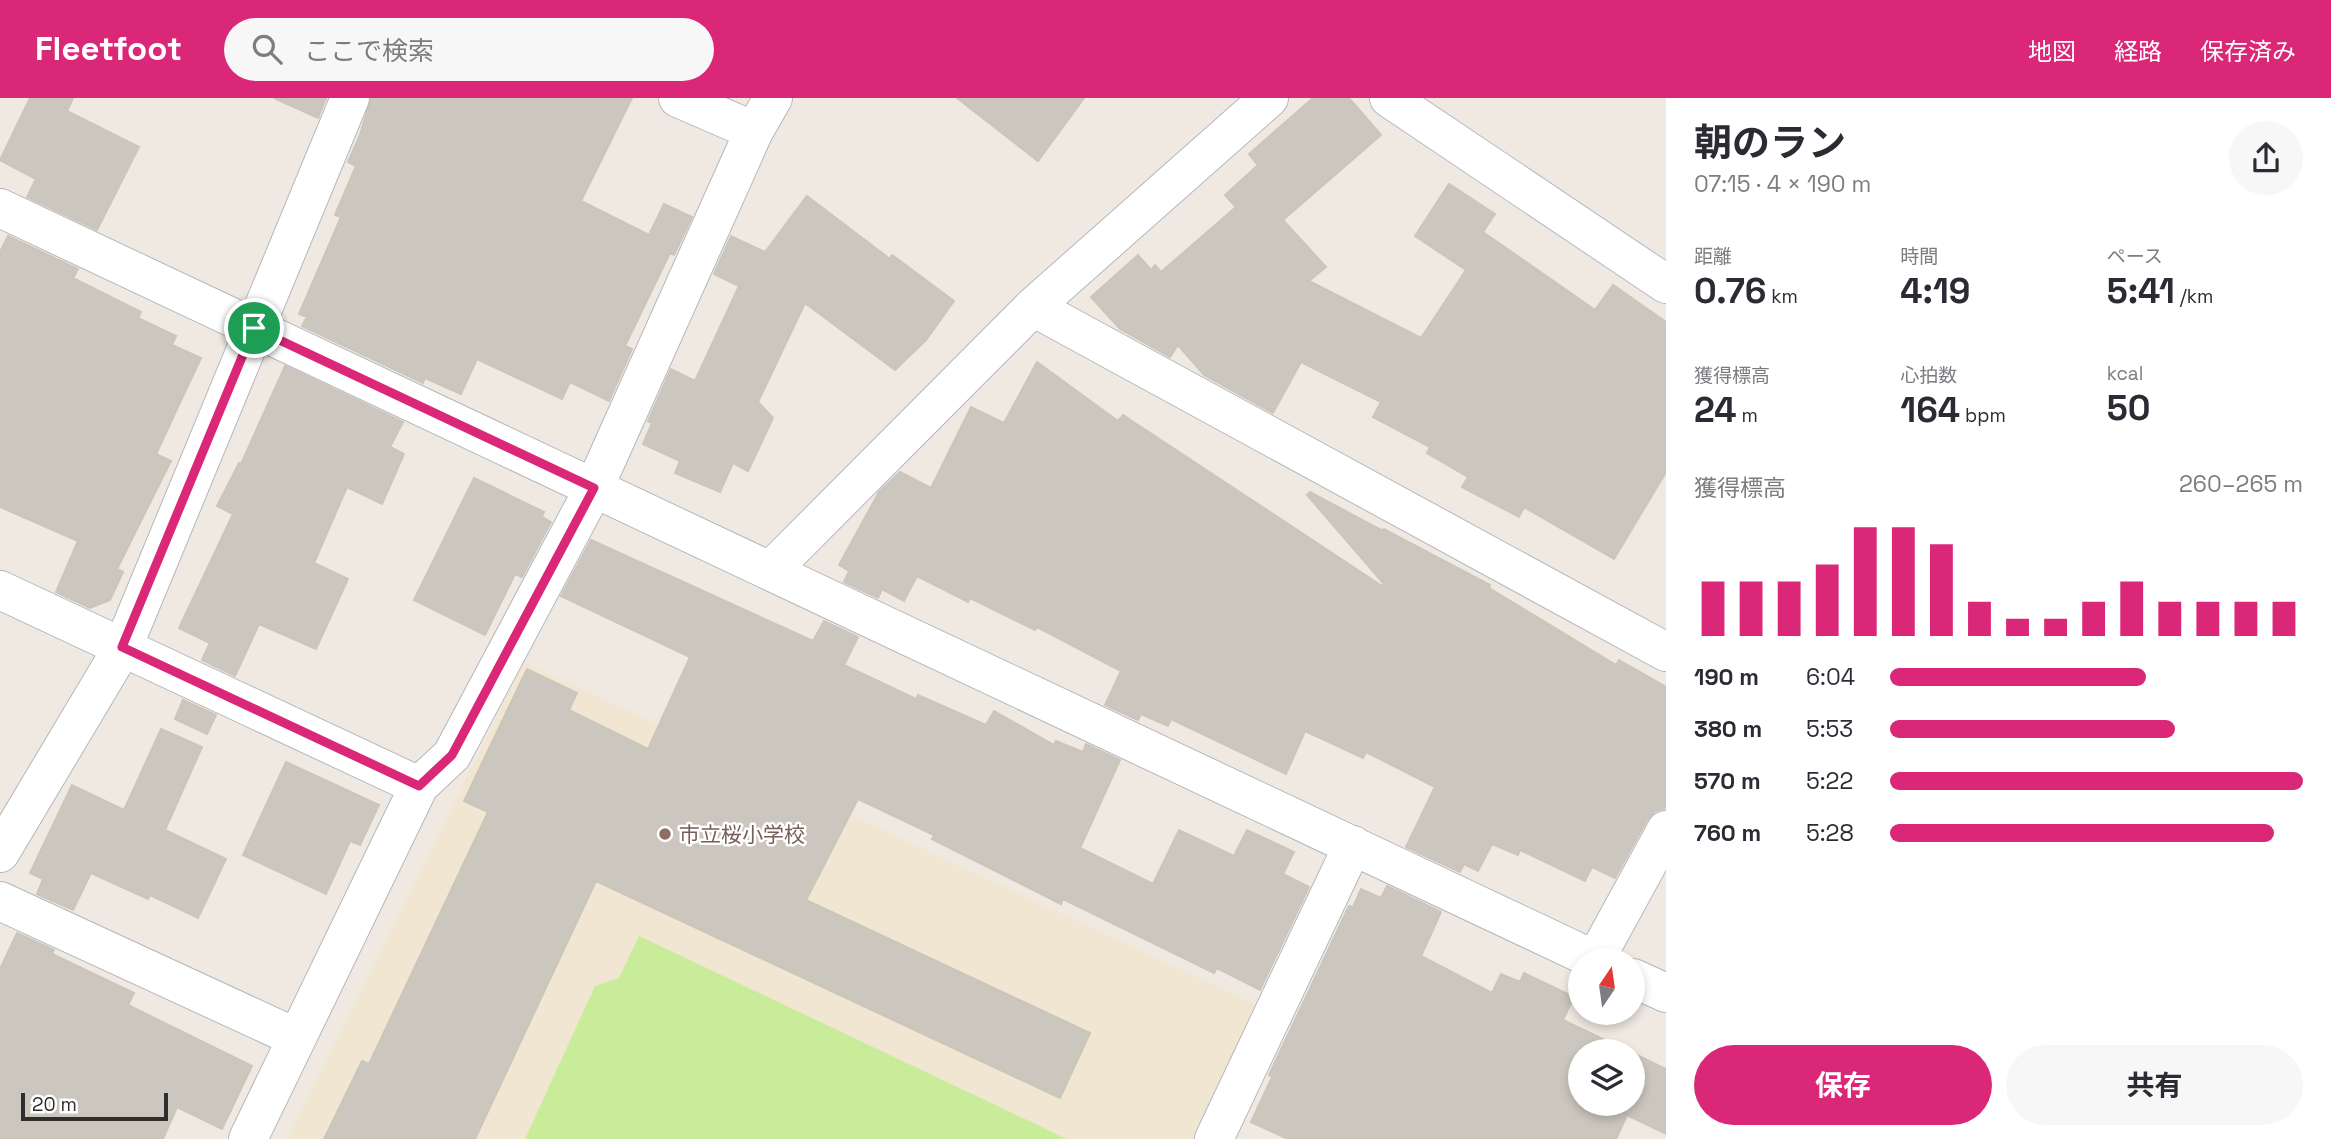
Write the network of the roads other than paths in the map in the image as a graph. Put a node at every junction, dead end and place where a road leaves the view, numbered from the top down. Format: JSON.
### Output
{"nodes":[{"id":1,"x":350,"y":98,"type":"edge"},
{"id":2,"x":678,"y":98,"type":"edge"},
{"id":3,"x":773,"y":98,"type":"edge"},
{"id":4,"x":1269,"y":98,"type":"edge"},
{"id":5,"x":1389,"y":98,"type":"edge"},
{"id":6,"x":754,"y":131,"type":"junction"},
{"id":7,"x":0,"y":208,"type":"edge"},
{"id":8,"x":1666,"y":285,"type":"edge"},
{"id":9,"x":1032,"y":307,"type":"junction"},
{"id":10,"x":254,"y":328,"type":"junction"},
{"id":11,"x":594,"y":488,"type":"junction"},
{"id":12,"x":770,"y":571,"type":"junction"},
{"id":13,"x":0,"y":590,"type":"edge"},
{"id":14,"x":122,"y":647,"type":"junction"},
{"id":15,"x":1666,"y":652,"type":"edge"},
{"id":16,"x":419,"y":786,"type":"junction"},
{"id":17,"x":1666,"y":830,"type":"edge"},
{"id":18,"x":1353,"y":845,"type":"junction"},
{"id":19,"x":0,"y":853,"type":"edge"},
{"id":20,"x":0,"y":901,"type":"edge"},
{"id":21,"x":1571,"y":948,"type":"edge"},
{"id":22,"x":1602,"y":948,"type":"edge"},
{"id":23,"x":1645,"y":983,"type":"edge"},
{"id":24,"x":1666,"y":993,"type":"edge"},
{"id":25,"x":297,"y":1038,"type":"junction"},
{"id":26,"x":248,"y":1139,"type":"edge"},
{"id":27,"x":1214,"y":1139,"type":"edge"}],
"edges":[{"from":1,"to":10,"type":"street"},
{"from":2,"to":6,"type":"street"},
{"from":3,"to":6,"type":"street"},
{"from":4,"to":9,"type":"street"},
{"from":5,"to":8,"type":"street"},
{"from":6,"to":11,"type":"street"},
{"from":7,"to":10,"type":"street"},
{"from":9,"to":12,"type":"street"},
{"from":9,"to":15,"type":"street"},
{"from":10,"to":11,"type":"street"},
{"from":10,"to":14,"type":"street"},
{"from":11,"to":12,"type":"street"},
{"from":11,"to":16,"type":"street"},
{"from":12,"to":18,"type":"street"},
{"from":13,"to":14,"type":"street"},
{"from":14,"to":16,"type":"street"},
{"from":14,"to":19,"type":"street"},
{"from":16,"to":25,"type":"street"},
{"from":17,"to":22,"type":"street"},
{"from":18,"to":21,"type":"street"},
{"from":18,"to":27,"type":"street"},
{"from":20,"to":25,"type":"street"},
{"from":23,"to":24,"type":"street"},
{"from":25,"to":26,"type":"street"}]}
